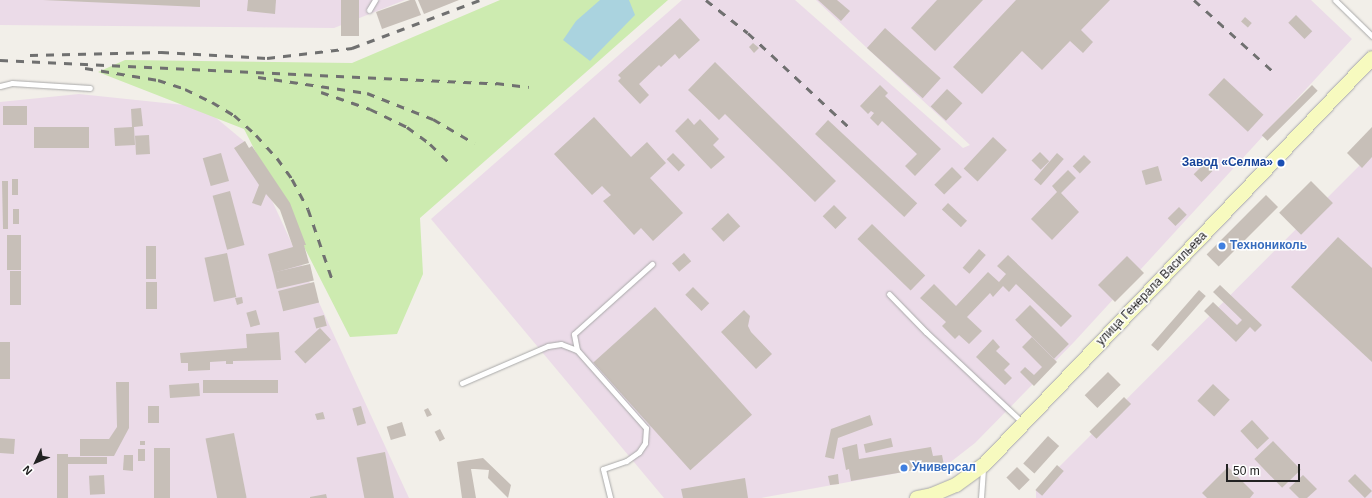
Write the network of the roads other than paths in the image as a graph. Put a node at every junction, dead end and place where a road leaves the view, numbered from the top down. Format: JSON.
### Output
{"nodes":[{"id":1,"x":375,"y":0,"type":"edge"},
{"id":2,"x":1335,"y":0,"type":"edge"},
{"id":3,"x":369,"y":10,"type":"dead end"},
{"id":4,"x":1372,"y":36,"type":"edge"},
{"id":5,"x":1372,"y":58,"type":"edge"},
{"id":6,"x":0,"y":86,"type":"edge"},
{"id":7,"x":90,"y":88,"type":"dead end"},
{"id":8,"x":652,"y":264,"type":"dead end"},
{"id":9,"x":889,"y":294,"type":"dead end"},
{"id":10,"x":577,"y":350,"type":"junction"},
{"id":11,"x":462,"y":383,"type":"dead end"},
{"id":12,"x":1024,"y":423,"type":"junction"},
{"id":13,"x":984,"y":465,"type":"junction"},
{"id":14,"x":933,"y":496,"type":"edge"},
{"id":15,"x":610,"y":498,"type":"edge"},
{"id":16,"x":917,"y":498,"type":"edge"},
{"id":17,"x":981,"y":498,"type":"edge"}],
"edges":[{"from":1,"to":3,"type":"lane"},
{"from":2,"to":4,"type":"lane"},
{"from":5,"to":12,"type":"main road","name":"улица Генерала Васильева"},
{"from":6,"to":7,"type":"lane"},
{"from":8,"to":10,"type":"lane"},
{"from":9,"to":12,"type":"lane"},
{"from":10,"to":11,"type":"lane"},
{"from":10,"to":15,"type":"lane"},
{"from":12,"to":13,"type":"main road","name":"улица Генерала Васильева"},
{"from":13,"to":14,"type":"main road","name":"улица Генерала Васильева"},
{"from":13,"to":17,"type":"lane"},
{"from":14,"to":16,"type":"main road","name":"улица Генерала Васильева"}]}
